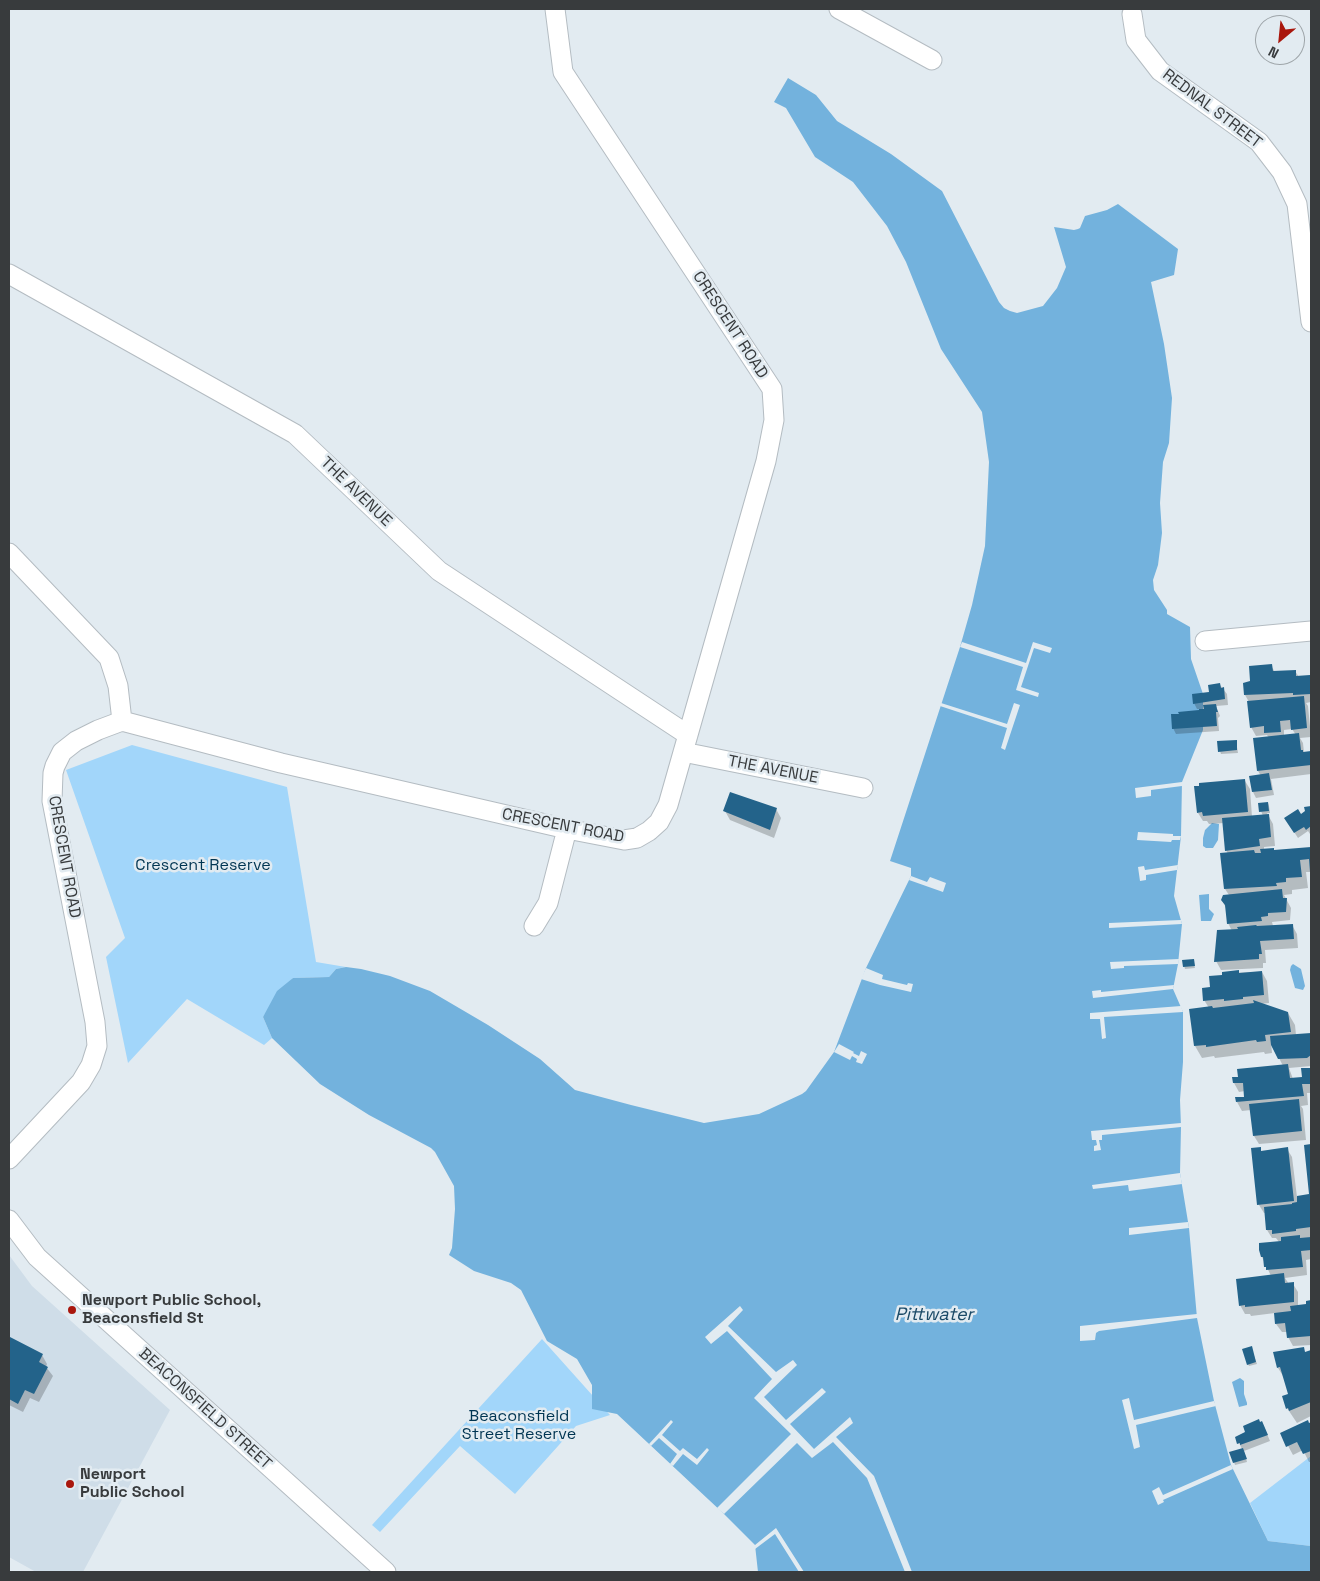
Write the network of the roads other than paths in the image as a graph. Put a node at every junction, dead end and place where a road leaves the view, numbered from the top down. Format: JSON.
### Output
{"nodes":[{"id":1,"x":556,"y":9,"type":"edge"},
{"id":2,"x":839,"y":9,"type":"edge"},
{"id":3,"x":1132,"y":14,"type":"dead end"},
{"id":4,"x":932,"y":60,"type":"dead end"},
{"id":5,"x":9,"y":274,"type":"edge"},
{"id":6,"x":1311,"y":322,"type":"edge"},
{"id":7,"x":9,"y":553,"type":"edge"},
{"id":8,"x":1311,"y":631,"type":"edge"},
{"id":9,"x":1206,"y":641,"type":"dead end"},
{"id":10,"x":122,"y":721,"type":"junction"},
{"id":11,"x":685,"y":744,"type":"junction"},
{"id":12,"x":863,"y":788,"type":"dead end"},
{"id":13,"x":567,"y":829,"type":"junction"},
{"id":14,"x":534,"y":926,"type":"dead end"},
{"id":15,"x":9,"y":1159,"type":"edge"},
{"id":16,"x":9,"y":1220,"type":"edge"},
{"id":17,"x":386,"y":1572,"type":"edge"}],
"edges":[{"from":1,"to":11,"type":"street","name":"CRESCENT ROAD"},
{"from":2,"to":4,"type":"street"},
{"from":3,"to":6,"type":"street","name":"REDNAL STREET"},
{"from":5,"to":11,"type":"street","name":"THE AVENUE"},
{"from":7,"to":10,"type":"street"},
{"from":8,"to":9,"type":"street"},
{"from":10,"to":13,"type":"street","name":"CRESCENT ROAD"},
{"from":10,"to":15,"type":"street","name":"CRESCENT ROAD"},
{"from":11,"to":12,"type":"street","name":"THE AVENUE"},
{"from":11,"to":13,"type":"street","name":"CRESCENT ROAD"},
{"from":13,"to":14,"type":"street"},
{"from":16,"to":17,"type":"street","name":"BEACONSFIELD STREET"}]}
